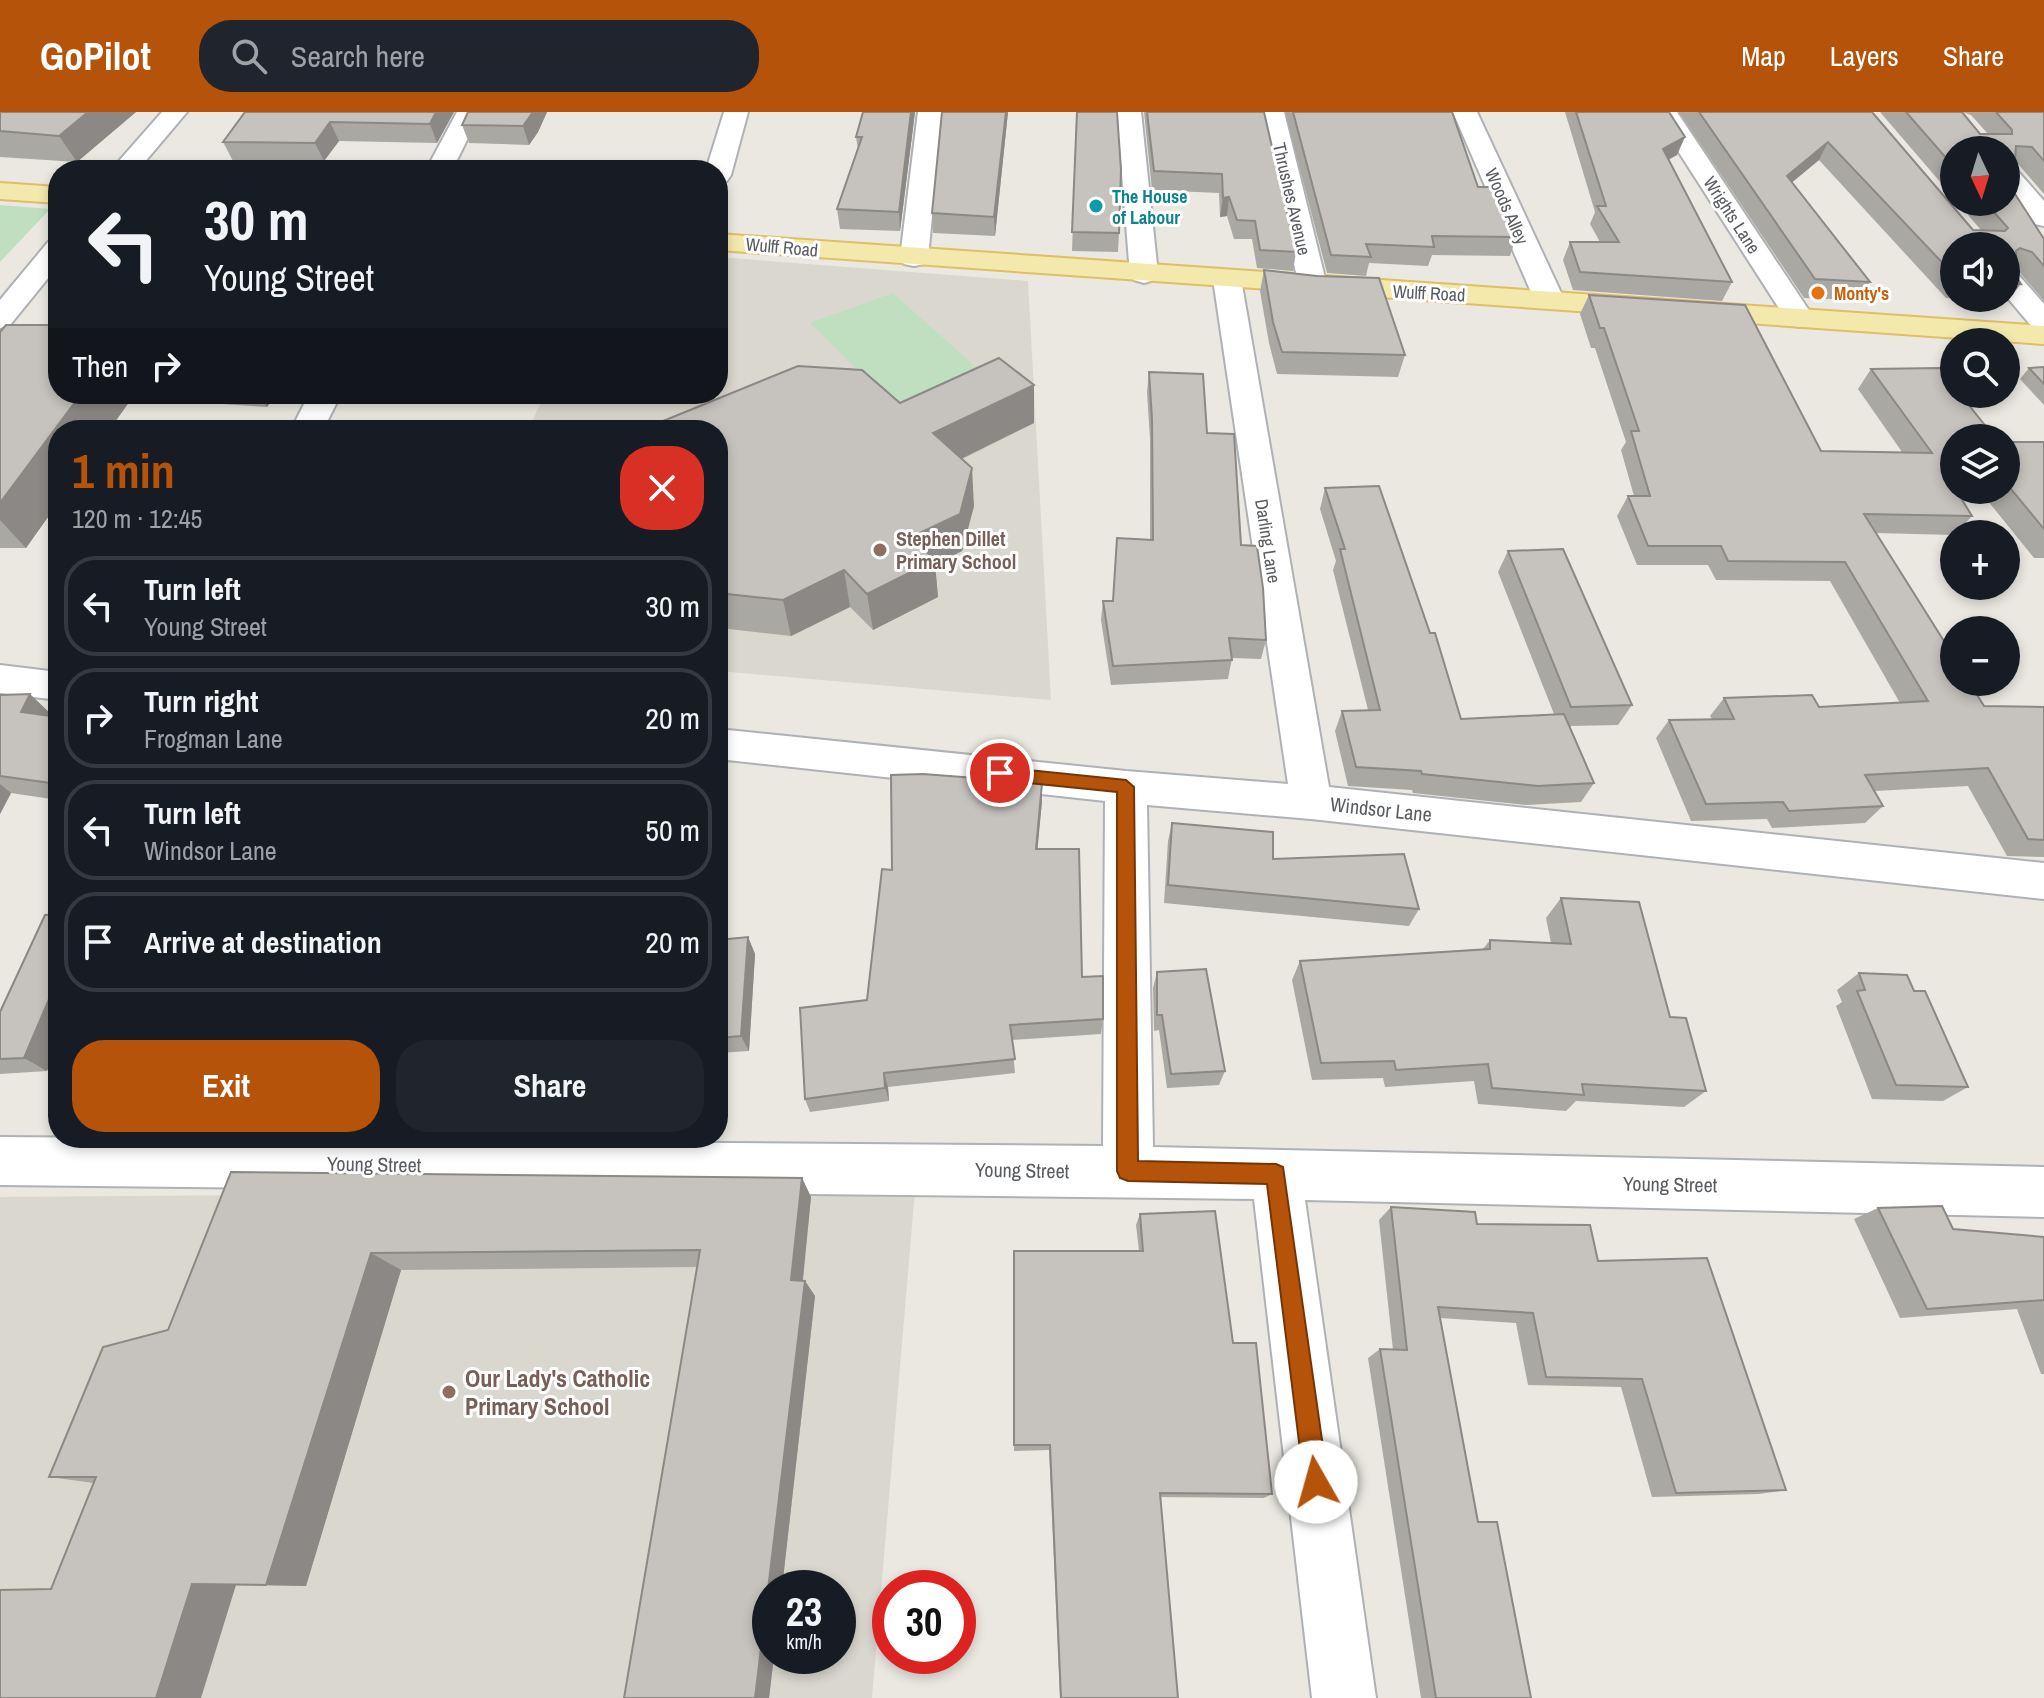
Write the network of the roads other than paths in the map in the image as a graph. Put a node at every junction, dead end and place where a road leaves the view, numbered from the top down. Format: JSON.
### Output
{"nodes":[{"id":1,"x":175,"y":112,"type":"edge"},
{"id":2,"x":469,"y":112,"type":"edge"},
{"id":3,"x":736,"y":112,"type":"edge"},
{"id":4,"x":930,"y":112,"type":"edge"},
{"id":5,"x":1129,"y":112,"type":"edge"},
{"id":6,"x":1272,"y":112,"type":"edge"},
{"id":7,"x":1465,"y":112,"type":"edge"},
{"id":8,"x":1665,"y":112,"type":"edge"},
{"id":9,"x":133,"y":160,"type":"edge"},
{"id":10,"x":444,"y":160,"type":"edge"},
{"id":11,"x":722,"y":160,"type":"edge"},
{"id":12,"x":2020,"y":190,"type":"edge"},
{"id":13,"x":0,"y":191,"type":"edge"},
{"id":14,"x":48,"y":194,"type":"edge"},
{"id":15,"x":2044,"y":218,"type":"edge"},
{"id":16,"x":728,"y":243,"type":"edge"},
{"id":17,"x":914,"y":258,"type":"junction"},
{"id":18,"x":48,"y":260,"type":"edge"},
{"id":19,"x":1144,"y":274,"type":"junction"},
{"id":20,"x":1227,"y":279,"type":"junction"},
{"id":21,"x":1313,"y":286,"type":"junction"},
{"id":22,"x":2020,"y":294,"type":"edge"},
{"id":23,"x":1549,"y":299,"type":"junction"},
{"id":24,"x":1799,"y":318,"type":"junction"},
{"id":25,"x":0,"y":319,"type":"edge"},
{"id":26,"x":2044,"y":322,"type":"edge"},
{"id":27,"x":2044,"y":335,"type":"edge"},
{"id":28,"x":0,"y":679,"type":"edge"},
{"id":29,"x":48,"y":685,"type":"edge"},
{"id":30,"x":728,"y":745,"type":"edge"},
{"id":31,"x":1126,"y":787,"type":"junction"},
{"id":32,"x":1311,"y":802,"type":"junction"},
{"id":33,"x":2044,"y":881,"type":"edge"},
{"id":34,"x":0,"y":1161,"type":"edge"},
{"id":35,"x":1128,"y":1171,"type":"junction"},
{"id":36,"x":1276,"y":1174,"type":"junction"},
{"id":37,"x":2044,"y":1192,"type":"edge"},
{"id":38,"x":1344,"y":1698,"type":"edge"}],
"edges":[{"from":1,"to":9,"type":"street"},
{"from":2,"to":10,"type":"street"},
{"from":3,"to":11,"type":"street"},
{"from":4,"to":17,"type":"street"},
{"from":5,"to":19,"type":"street"},
{"from":6,"to":21,"type":"street","name":"Thrushes Avenue"},
{"from":7,"to":23,"type":"street","name":"Woods Alley"},
{"from":8,"to":24,"type":"street","name":"Wrights Lane"},
{"from":12,"to":15,"type":"street"},
{"from":13,"to":14,"type":"main road"},
{"from":16,"to":17,"type":"main road","name":"Wulff Road"},
{"from":17,"to":19,"type":"main road","name":"Wulff Road"},
{"from":18,"to":25,"type":"street"},
{"from":19,"to":20,"type":"main road","name":"Wulff Road"},
{"from":20,"to":21,"type":"main road","name":"Wulff Road"},
{"from":20,"to":32,"type":"street","name":"Darling Lane"},
{"from":21,"to":23,"type":"main road","name":"Wulff Road"},
{"from":22,"to":26,"type":"street"},
{"from":23,"to":24,"type":"main road","name":"Wulff Road"},
{"from":24,"to":27,"type":"main road","name":"Wulff Road"},
{"from":28,"to":29,"type":"street"},
{"from":30,"to":31,"type":"street","name":"Windsor Lane"},
{"from":31,"to":32,"type":"street","name":"Windsor Lane"},
{"from":31,"to":35,"type":"street"},
{"from":32,"to":33,"type":"street","name":"Windsor Lane"},
{"from":34,"to":35,"type":"street","name":"Young Street"},
{"from":35,"to":36,"type":"street","name":"Young Street"},
{"from":36,"to":37,"type":"street","name":"Young Street"},
{"from":36,"to":38,"type":"street"}]}
